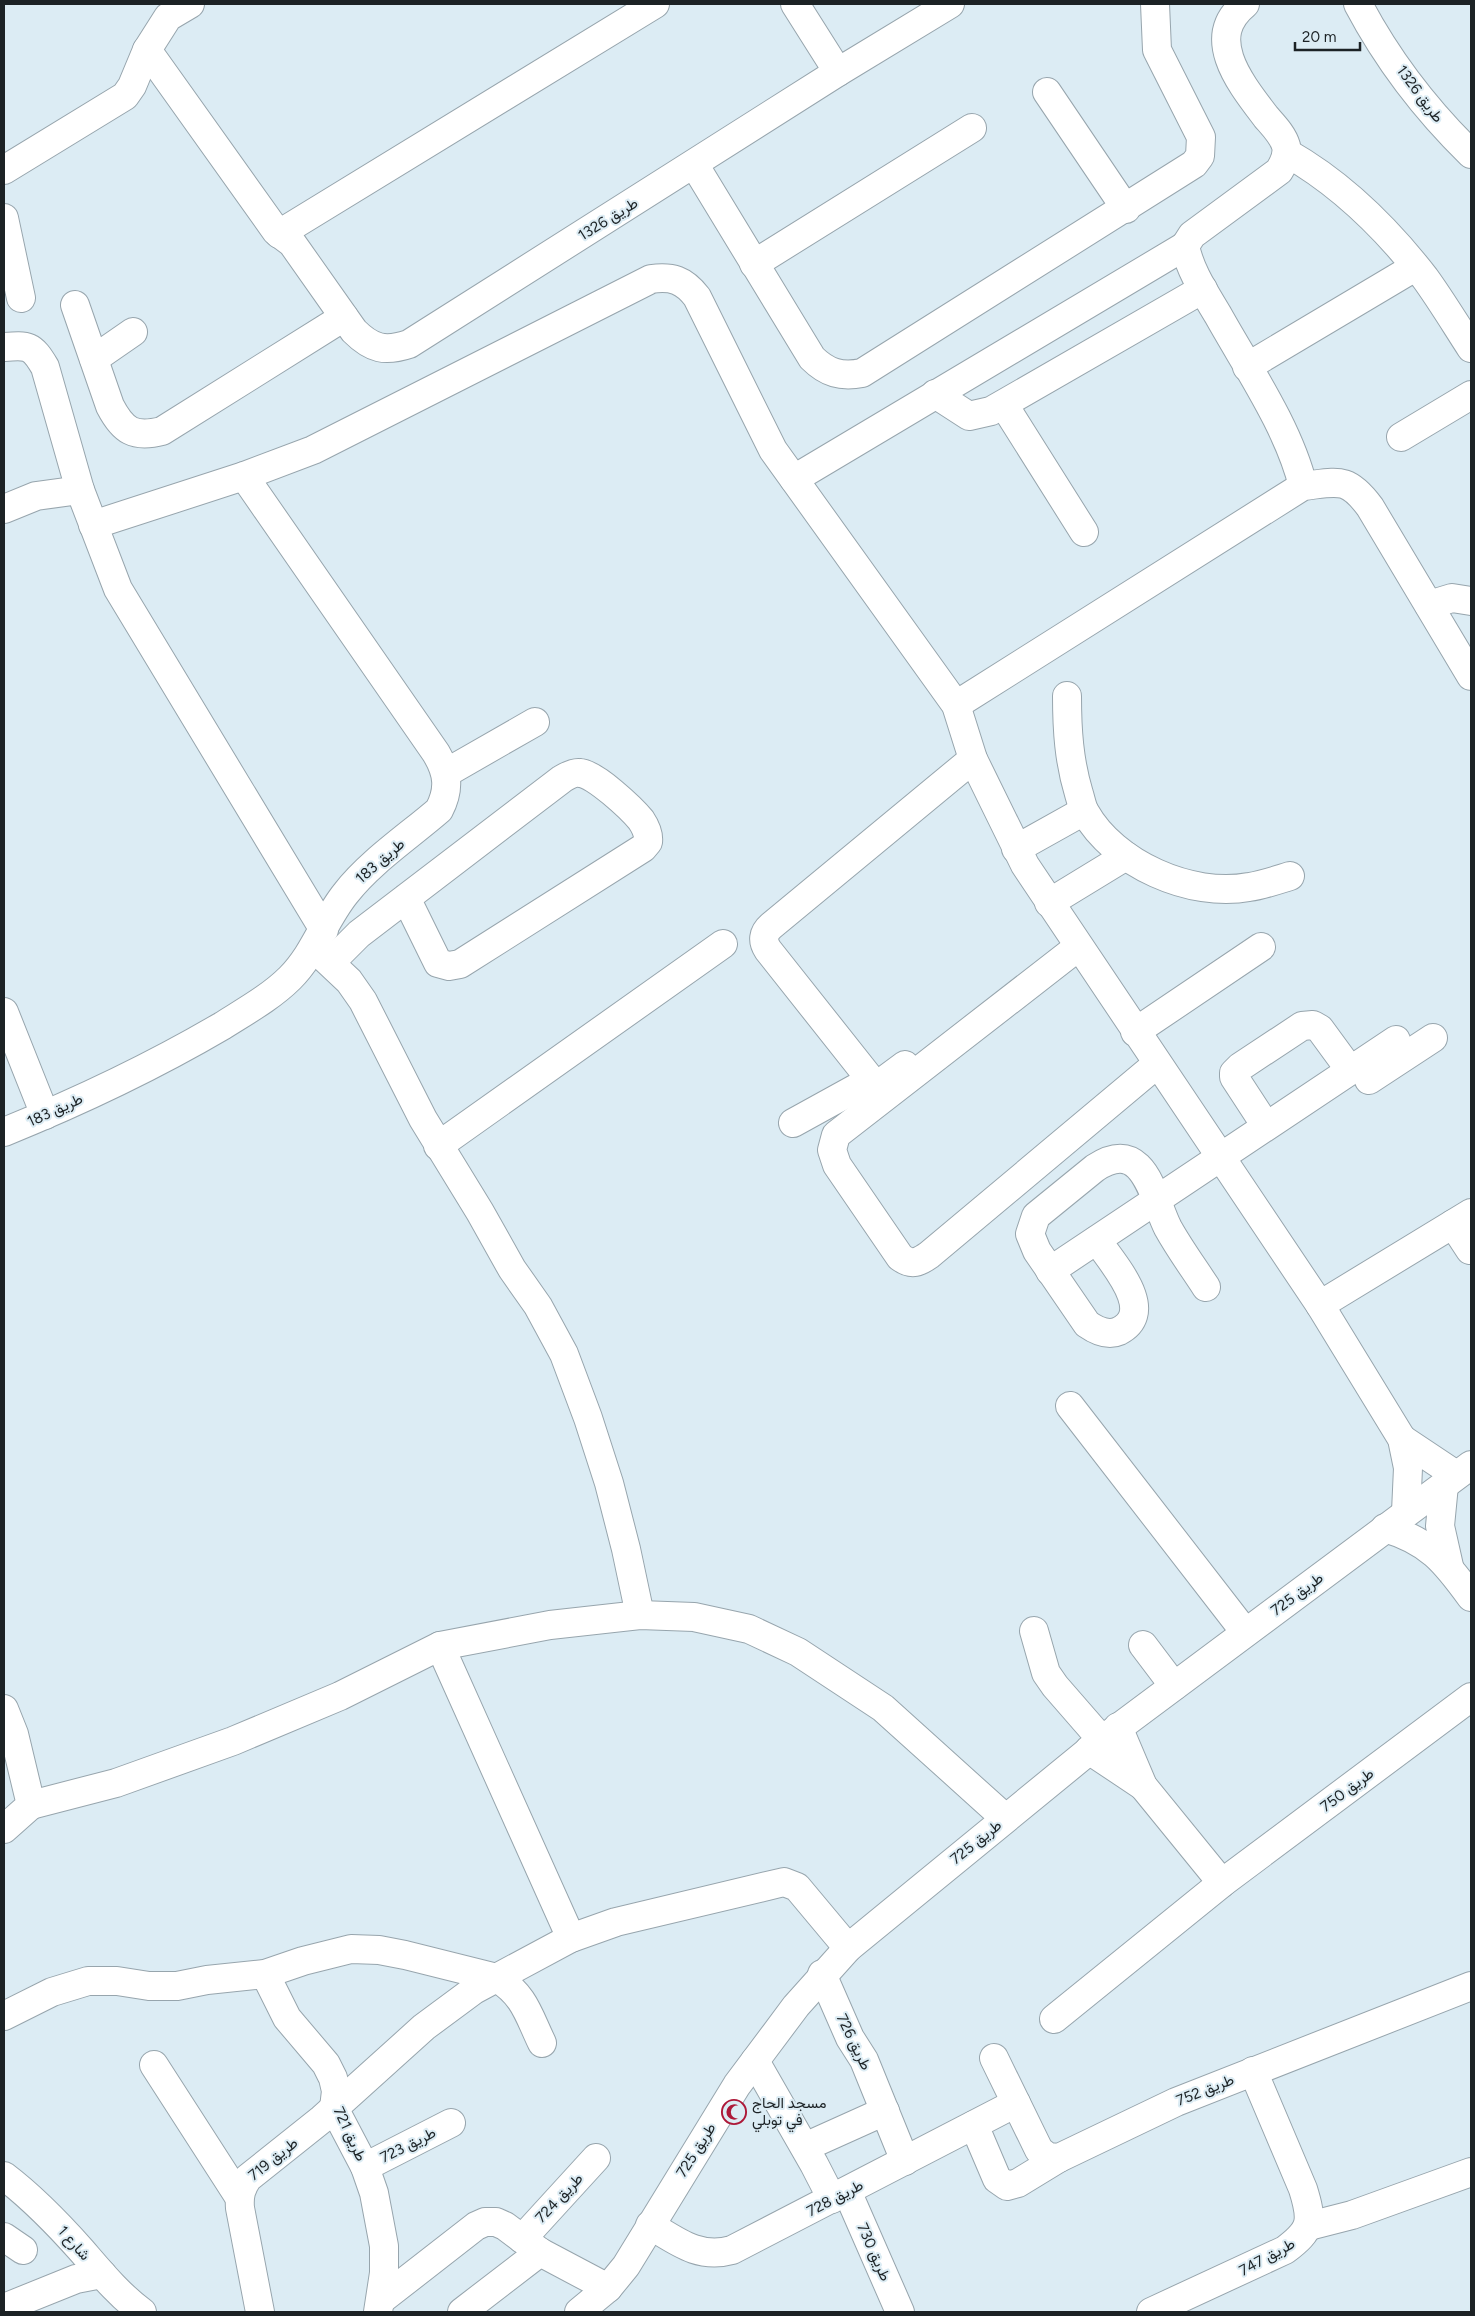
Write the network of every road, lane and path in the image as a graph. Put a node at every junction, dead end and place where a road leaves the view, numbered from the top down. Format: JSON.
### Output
{"nodes":[{"id":1,"x":190,"y":4,"type":"edge"},
{"id":2,"x":655,"y":4,"type":"edge"},
{"id":3,"x":795,"y":4,"type":"edge"},
{"id":4,"x":950,"y":4,"type":"edge"},
{"id":5,"x":1154,"y":4,"type":"edge"},
{"id":6,"x":1245,"y":4,"type":"edge"},
{"id":7,"x":1358,"y":4,"type":"edge"},
{"id":8,"x":147,"y":50,"type":"junction"},
{"id":9,"x":838,"y":72,"type":"junction"},
{"id":10,"x":1047,"y":92,"type":"dead end"},
{"id":11,"x":972,"y":128,"type":"dead end"},
{"id":12,"x":1287,"y":153,"type":"junction"},
{"id":13,"x":1471,"y":154,"type":"edge"},
{"id":14,"x":694,"y":164,"type":"junction"},
{"id":15,"x":4,"y":170,"type":"edge"},
{"id":16,"x":1126,"y":209,"type":"junction"},
{"id":17,"x":4,"y":218,"type":"edge"},
{"id":18,"x":285,"y":238,"type":"junction"},
{"id":19,"x":1185,"y":246,"type":"junction"},
{"id":20,"x":754,"y":264,"type":"junction"},
{"id":21,"x":1415,"y":267,"type":"junction"},
{"id":22,"x":1203,"y":289,"type":"junction"},
{"id":23,"x":21,"y":298,"type":"dead end"},
{"id":24,"x":75,"y":305,"type":"dead end"},
{"id":25,"x":344,"y":317,"type":"junction"},
{"id":26,"x":133,"y":332,"type":"dead end"},
{"id":27,"x":4,"y":347,"type":"edge"},
{"id":28,"x":1471,"y":348,"type":"edge"},
{"id":29,"x":94,"y":359,"type":"junction"},
{"id":30,"x":1247,"y":366,"type":"junction"},
{"id":31,"x":935,"y":394,"type":"junction"},
{"id":32,"x":1471,"y":395,"type":"edge"},
{"id":33,"x":1004,"y":405,"type":"junction"},
{"id":34,"x":1401,"y":437,"type":"dead end"},
{"id":35,"x":244,"y":476,"type":"junction"},
{"id":36,"x":794,"y":479,"type":"junction"},
{"id":37,"x":1303,"y":486,"type":"junction"},
{"id":38,"x":80,"y":490,"type":"junction"},
{"id":39,"x":4,"y":509,"type":"edge"},
{"id":40,"x":92,"y":525,"type":"junction"},
{"id":41,"x":1084,"y":532,"type":"dead end"},
{"id":42,"x":1471,"y":601,"type":"edge"},
{"id":43,"x":1429,"y":605,"type":"junction"},
{"id":44,"x":1471,"y":676,"type":"edge"},
{"id":45,"x":1067,"y":696,"type":"dead end"},
{"id":46,"x":956,"y":705,"type":"junction"},
{"id":47,"x":535,"y":722,"type":"dead end"},
{"id":48,"x":973,"y":759,"type":"junction"},
{"id":49,"x":446,"y":773,"type":"junction"},
{"id":50,"x":1084,"y":811,"type":"junction"},
{"id":51,"x":1016,"y":849,"type":"junction"},
{"id":52,"x":1126,"y":856,"type":"junction"},
{"id":53,"x":1290,"y":876,"type":"dead end"},
{"id":54,"x":406,"y":898,"type":"junction"},
{"id":55,"x":1049,"y":903,"type":"junction"},
{"id":56,"x":1073,"y":940,"type":"junction"},
{"id":57,"x":723,"y":944,"type":"dead end"},
{"id":58,"x":323,"y":947,"type":"junction"},
{"id":59,"x":1261,"y":947,"type":"dead end"},
{"id":60,"x":4,"y":1012,"type":"edge"},
{"id":61,"x":1135,"y":1032,"type":"junction"},
{"id":62,"x":1433,"y":1038,"type":"dead end"},
{"id":63,"x":1396,"y":1040,"type":"dead end"},
{"id":64,"x":1157,"y":1064,"type":"junction"},
{"id":65,"x":1350,"y":1070,"type":"junction"},
{"id":66,"x":871,"y":1080,"type":"junction"},
{"id":67,"x":46,"y":1115,"type":"junction"},
{"id":68,"x":793,"y":1123,"type":"dead end"},
{"id":69,"x":1266,"y":1126,"type":"junction"},
{"id":70,"x":4,"y":1132,"type":"edge"},
{"id":71,"x":438,"y":1146,"type":"junction"},
{"id":72,"x":1224,"y":1164,"type":"junction"},
{"id":73,"x":1157,"y":1198,"type":"junction"},
{"id":74,"x":1462,"y":1219,"type":"edge"},
{"id":75,"x":1097,"y":1240,"type":"junction"},
{"id":76,"x":1470,"y":1250,"type":"dead end"},
{"id":77,"x":1050,"y":1271,"type":"junction"},
{"id":78,"x":1206,"y":1287,"type":"dead end"},
{"id":79,"x":1320,"y":1305,"type":"junction"},
{"id":80,"x":1070,"y":1406,"type":"dead end"},
{"id":81,"x":1402,"y":1439,"type":"junction"},
{"id":82,"x":1457,"y":1475,"type":"edge"},
{"id":83,"x":1396,"y":1520,"type":"junction"},
{"id":84,"x":1449,"y":1566,"type":"junction"},
{"id":85,"x":1471,"y":1597,"type":"edge"},
{"id":86,"x":640,"y":1615,"type":"junction"},
{"id":87,"x":1034,"y":1631,"type":"dead end"},
{"id":88,"x":1246,"y":1632,"type":"junction"},
{"id":89,"x":1143,"y":1645,"type":"dead end"},
{"id":90,"x":440,"y":1646,"type":"junction"},
{"id":91,"x":1174,"y":1686,"type":"junction"},
{"id":92,"x":1471,"y":1697,"type":"edge"},
{"id":93,"x":4,"y":1709,"type":"edge"},
{"id":94,"x":1103,"y":1739,"type":"junction"},
{"id":95,"x":31,"y":1805,"type":"junction"},
{"id":96,"x":1005,"y":1818,"type":"junction"},
{"id":97,"x":4,"y":1829,"type":"edge"},
{"id":98,"x":1222,"y":1883,"type":"junction"},
{"id":99,"x":571,"y":1938,"type":"junction"},
{"id":100,"x":848,"y":1948,"type":"junction"},
{"id":101,"x":265,"y":1974,"type":"junction"},
{"id":102,"x":822,"y":1974,"type":"junction"},
{"id":103,"x":497,"y":1978,"type":"junction"},
{"id":104,"x":1471,"y":1986,"type":"edge"},
{"id":105,"x":4,"y":2016,"type":"edge"},
{"id":106,"x":1054,"y":2019,"type":"dead end"},
{"id":107,"x":542,"y":2042,"type":"dead end"},
{"id":108,"x":994,"y":2058,"type":"dead end"},
{"id":109,"x":755,"y":2061,"type":"junction"},
{"id":110,"x":154,"y":2065,"type":"dead end"},
{"id":111,"x":1253,"y":2071,"type":"junction"},
{"id":112,"x":1016,"y":2103,"type":"junction"},
{"id":113,"x":334,"y":2108,"type":"junction"},
{"id":114,"x":885,"y":2111,"type":"junction"},
{"id":115,"x":451,"y":2122,"type":"dead end"},
{"id":116,"x":974,"y":2125,"type":"junction"},
{"id":117,"x":805,"y":2146,"type":"junction"},
{"id":118,"x":596,"y":2158,"type":"dead end"},
{"id":119,"x":1059,"y":2158,"type":"junction"},
{"id":120,"x":905,"y":2161,"type":"junction"},
{"id":121,"x":365,"y":2167,"type":"junction"},
{"id":122,"x":1471,"y":2172,"type":"edge"},
{"id":123,"x":4,"y":2176,"type":"edge"},
{"id":124,"x":840,"y":2195,"type":"junction"},
{"id":125,"x":239,"y":2197,"type":"junction"},
{"id":126,"x":650,"y":2225,"type":"junction"},
{"id":127,"x":1309,"y":2226,"type":"junction"},
{"id":128,"x":74,"y":2242,"type":"junction"},
{"id":129,"x":531,"y":2246,"type":"junction"},
{"id":130,"x":102,"y":2274,"type":"junction"},
{"id":131,"x":52,"y":2288,"type":"junction"},
{"id":132,"x":608,"y":2288,"type":"junction"},
{"id":133,"x":380,"y":2306,"type":"edge"},
{"id":134,"x":4,"y":2308,"type":"edge"},
{"id":135,"x":142,"y":2312,"type":"edge"},
{"id":136,"x":260,"y":2312,"type":"edge"},
{"id":137,"x":462,"y":2312,"type":"edge"},
{"id":138,"x":579,"y":2312,"type":"edge"},
{"id":139,"x":900,"y":2312,"type":"edge"},
{"id":140,"x":1151,"y":2312,"type":"edge"}],
"edges":[{"from":1,"to":8,"type":"street"},
{"from":2,"to":18,"type":"street"},
{"from":3,"to":9,"type":"street"},
{"from":4,"to":9,"type":"street","name":"طريق 1326"},
{"from":5,"to":16,"type":"street"},
{"from":6,"to":12,"type":"street"},
{"from":7,"to":13,"type":"street","name":"طريق 1326"},
{"from":8,"to":15,"type":"street"},
{"from":8,"to":18,"type":"street","name":"طريق 1326"},
{"from":9,"to":14,"type":"street","name":"طريق 1326"},
{"from":10,"to":16,"type":"street"},
{"from":11,"to":20,"type":"street"},
{"from":12,"to":19,"type":"street"},
{"from":12,"to":21,"type":"street"},
{"from":14,"to":20,"type":"street"},
{"from":14,"to":25,"type":"street","name":"طريق 1326"},
{"from":16,"to":20,"type":"street"},
{"from":17,"to":23,"type":"street"},
{"from":18,"to":25,"type":"street","name":"طريق 1326"},
{"from":19,"to":22,"type":"street"},
{"from":19,"to":31,"type":"street"},
{"from":21,"to":28,"type":"street"},
{"from":21,"to":30,"type":"street"},
{"from":22,"to":30,"type":"street"},
{"from":22,"to":33,"type":"street"},
{"from":24,"to":29,"type":"street"},
{"from":25,"to":29,"type":"street"},
{"from":26,"to":29,"type":"street"},
{"from":27,"to":38,"type":"street"},
{"from":30,"to":37,"type":"street"},
{"from":31,"to":33,"type":"street"},
{"from":31,"to":36,"type":"street"},
{"from":32,"to":34,"type":"street"},
{"from":33,"to":41,"type":"street"},
{"from":35,"to":36,"type":"street"},
{"from":35,"to":40,"type":"street"},
{"from":35,"to":49,"type":"street","name":"طريق 183"},
{"from":36,"to":46,"type":"street"},
{"from":37,"to":43,"type":"street"},
{"from":37,"to":46,"type":"street"},
{"from":38,"to":39,"type":"street"},
{"from":38,"to":40,"type":"street"},
{"from":40,"to":58,"type":"street"},
{"from":42,"to":43,"type":"street"},
{"from":43,"to":44,"type":"street"},
{"from":45,"to":50,"type":"street"},
{"from":46,"to":48,"type":"street"},
{"from":47,"to":49,"type":"street"},
{"from":48,"to":51,"type":"street"},
{"from":48,"to":66,"type":"street"},
{"from":49,"to":58,"type":"street","name":"طريق 183"},
{"from":50,"to":51,"type":"street"},
{"from":50,"to":52,"type":"street"},
{"from":51,"to":55,"type":"street"},
{"from":52,"to":53,"type":"street"},
{"from":52,"to":55,"type":"street"},
{"from":54,"to":54,"type":"street"},
{"from":54,"to":58,"type":"street"},
{"from":55,"to":56,"type":"street"},
{"from":56,"to":61,"type":"street"},
{"from":56,"to":64,"type":"street"},
{"from":56,"to":66,"type":"street"},
{"from":57,"to":71,"type":"street"},
{"from":58,"to":67,"type":"street","name":"طريق 183"},
{"from":58,"to":71,"type":"street"},
{"from":59,"to":61,"type":"street"},
{"from":60,"to":67,"type":"street"},
{"from":61,"to":64,"type":"street"},
{"from":62,"to":72,"type":"street"},
{"from":63,"to":65,"type":"street"},
{"from":64,"to":72,"type":"street"},
{"from":65,"to":69,"type":"street"},
{"from":65,"to":69,"type":"street"},
{"from":66,"to":68,"type":"street"},
{"from":67,"to":70,"type":"street","name":"طريق 183"},
{"from":69,"to":72,"type":"street"},
{"from":71,"to":86,"type":"street"},
{"from":72,"to":73,"type":"street"},
{"from":72,"to":79,"type":"street"},
{"from":73,"to":75,"type":"street"},
{"from":73,"to":77,"type":"street"},
{"from":73,"to":78,"type":"street"},
{"from":74,"to":76,"type":"street"},
{"from":74,"to":79,"type":"street"},
{"from":75,"to":77,"type":"street"},
{"from":75,"to":77,"type":"street"},
{"from":79,"to":81,"type":"street"},
{"from":80,"to":88,"type":"street"},
{"from":81,"to":82,"type":"street"},
{"from":81,"to":83,"type":"street"},
{"from":82,"to":83,"type":"street","name":"طريق 725"},
{"from":82,"to":84,"type":"street"},
{"from":83,"to":84,"type":"street"},
{"from":83,"to":88,"type":"street","name":"طريق 725"},
{"from":84,"to":85,"type":"street"},
{"from":86,"to":90,"type":"street"},
{"from":86,"to":96,"type":"street"},
{"from":87,"to":94,"type":"street"},
{"from":88,"to":91,"type":"street","name":"طريق 725"},
{"from":89,"to":91,"type":"street"},
{"from":90,"to":95,"type":"street"},
{"from":90,"to":99,"type":"street"},
{"from":91,"to":94,"type":"street","name":"طريق 725"},
{"from":92,"to":98,"type":"street","name":"طريق 750"},
{"from":93,"to":95,"type":"street"},
{"from":94,"to":96,"type":"street","name":"طريق 725"},
{"from":94,"to":98,"type":"street"},
{"from":95,"to":97,"type":"street"},
{"from":96,"to":100,"type":"street","name":"طريق 725"},
{"from":98,"to":106,"type":"street","name":"طريق 750"},
{"from":99,"to":100,"type":"street","name":"طريق 719"},
{"from":99,"to":103,"type":"street","name":"طريق 719"},
{"from":100,"to":102,"type":"street","name":"طريق 725"},
{"from":101,"to":103,"type":"street"},
{"from":101,"to":105,"type":"street"},
{"from":101,"to":113,"type":"street","name":"طريق 721"},
{"from":102,"to":109,"type":"street","name":"طريق 725"},
{"from":102,"to":114,"type":"street","name":"طريق 726"},
{"from":103,"to":107,"type":"street"},
{"from":103,"to":113,"type":"street","name":"طريق 719"},
{"from":104,"to":111,"type":"street","name":"طريق 752"},
{"from":108,"to":112,"type":"street"},
{"from":109,"to":117,"type":"street","name":"طريق 730"},
{"from":109,"to":126,"type":"street","name":"طريق 725"},
{"from":110,"to":125,"type":"street"},
{"from":111,"to":119,"type":"street","name":"طريق 752"},
{"from":111,"to":127,"type":"street","name":"طريق 747"},
{"from":112,"to":116,"type":"street","name":"طريق 728"},
{"from":112,"to":119,"type":"street"},
{"from":113,"to":121,"type":"street","name":"طريق 721"},
{"from":113,"to":125,"type":"street","name":"طريق 719"},
{"from":114,"to":117,"type":"street"},
{"from":114,"to":120,"type":"street","name":"طريق 726"},
{"from":115,"to":121,"type":"street","name":"طريق 723"},
{"from":116,"to":119,"type":"street","name":"طريق 752"},
{"from":116,"to":120,"type":"street","name":"طريق 728"},
{"from":117,"to":124,"type":"street","name":"طريق 730"},
{"from":118,"to":129,"type":"street","name":"طريق 724"},
{"from":120,"to":124,"type":"street","name":"طريق 728"},
{"from":121,"to":133,"type":"street","name":"طريق 721"},
{"from":122,"to":127,"type":"street"},
{"from":123,"to":128,"type":"street","name":"شارع 1"},
{"from":124,"to":126,"type":"street","name":"طريق 728"},
{"from":124,"to":139,"type":"street","name":"طريق 730"},
{"from":125,"to":136,"type":"street","name":"طريق 719"},
{"from":126,"to":132,"type":"street","name":"طريق 725"},
{"from":127,"to":140,"type":"street","name":"طريق 747"},
{"from":128,"to":130,"type":"street","name":"شارع 1"},
{"from":128,"to":131,"type":"street"},
{"from":129,"to":132,"type":"street"},
{"from":129,"to":133,"type":"street"},
{"from":129,"to":137,"type":"street"},
{"from":130,"to":131,"type":"street"},
{"from":130,"to":135,"type":"street","name":"شارع 1"},
{"from":131,"to":134,"type":"street"},
{"from":132,"to":138,"type":"street","name":"طريق 725"}]}
